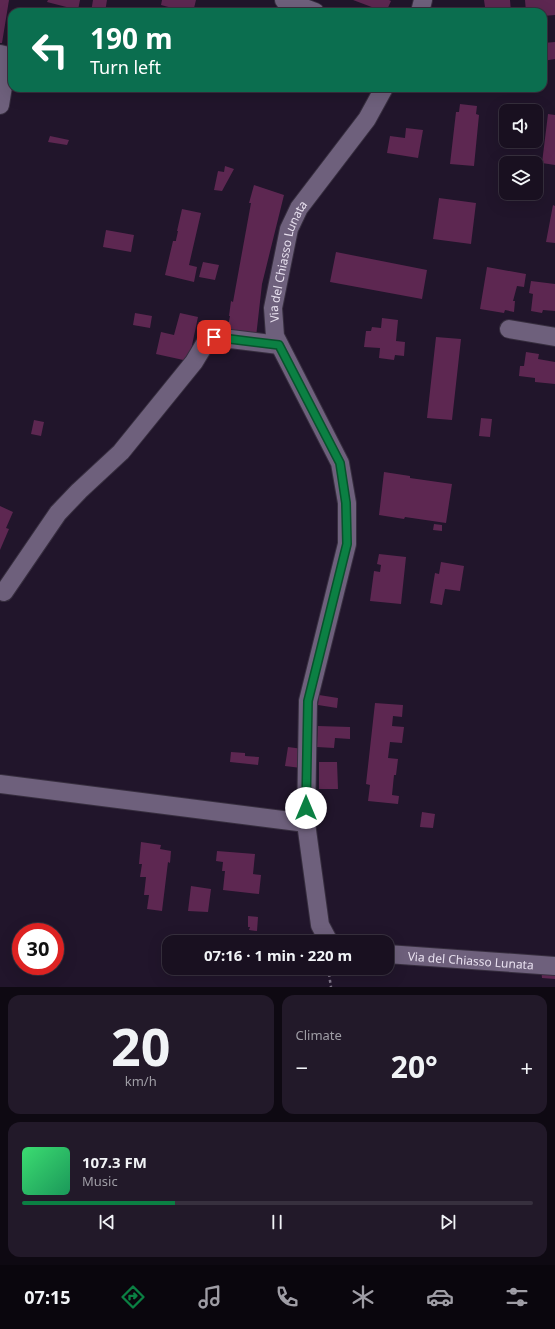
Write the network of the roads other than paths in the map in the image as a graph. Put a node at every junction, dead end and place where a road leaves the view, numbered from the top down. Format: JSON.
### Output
{"nodes":[{"id":1,"x":284,"y":0,"type":"edge"},
{"id":2,"x":304,"y":8,"type":"edge"},
{"id":3,"x":0,"y":54,"type":"edge"},
{"id":4,"x":382,"y":92,"type":"edge"},
{"id":5,"x":0,"y":105,"type":"edge"},
{"id":6,"x":509,"y":329,"type":"dead end"},
{"id":7,"x":555,"y":337,"type":"edge"},
{"id":8,"x":279,"y":345,"type":"junction"},
{"id":9,"x":4,"y":592,"type":"dead end"},
{"id":10,"x":0,"y":784,"type":"edge"},
{"id":11,"x":306,"y":824,"type":"junction"},
{"id":12,"x":326,"y":935,"type":"edge"},
{"id":13,"x":394,"y":954,"type":"edge"},
{"id":14,"x":555,"y":966,"type":"edge"}],
"edges":[{"from":1,"to":2,"type":"street"},
{"from":3,"to":5,"type":"street"},
{"from":4,"to":8,"type":"street","name":"Via del Chiasso Lunata"},
{"from":6,"to":7,"type":"street"},
{"from":8,"to":9,"type":"street"},
{"from":8,"to":11,"type":"street","name":"Via del Chiasso Lunata"},
{"from":10,"to":11,"type":"street"},
{"from":11,"to":12,"type":"street","name":"Via del Chiasso Lunata"},
{"from":13,"to":14,"type":"street","name":"Via del Chiasso Lunata"}]}
